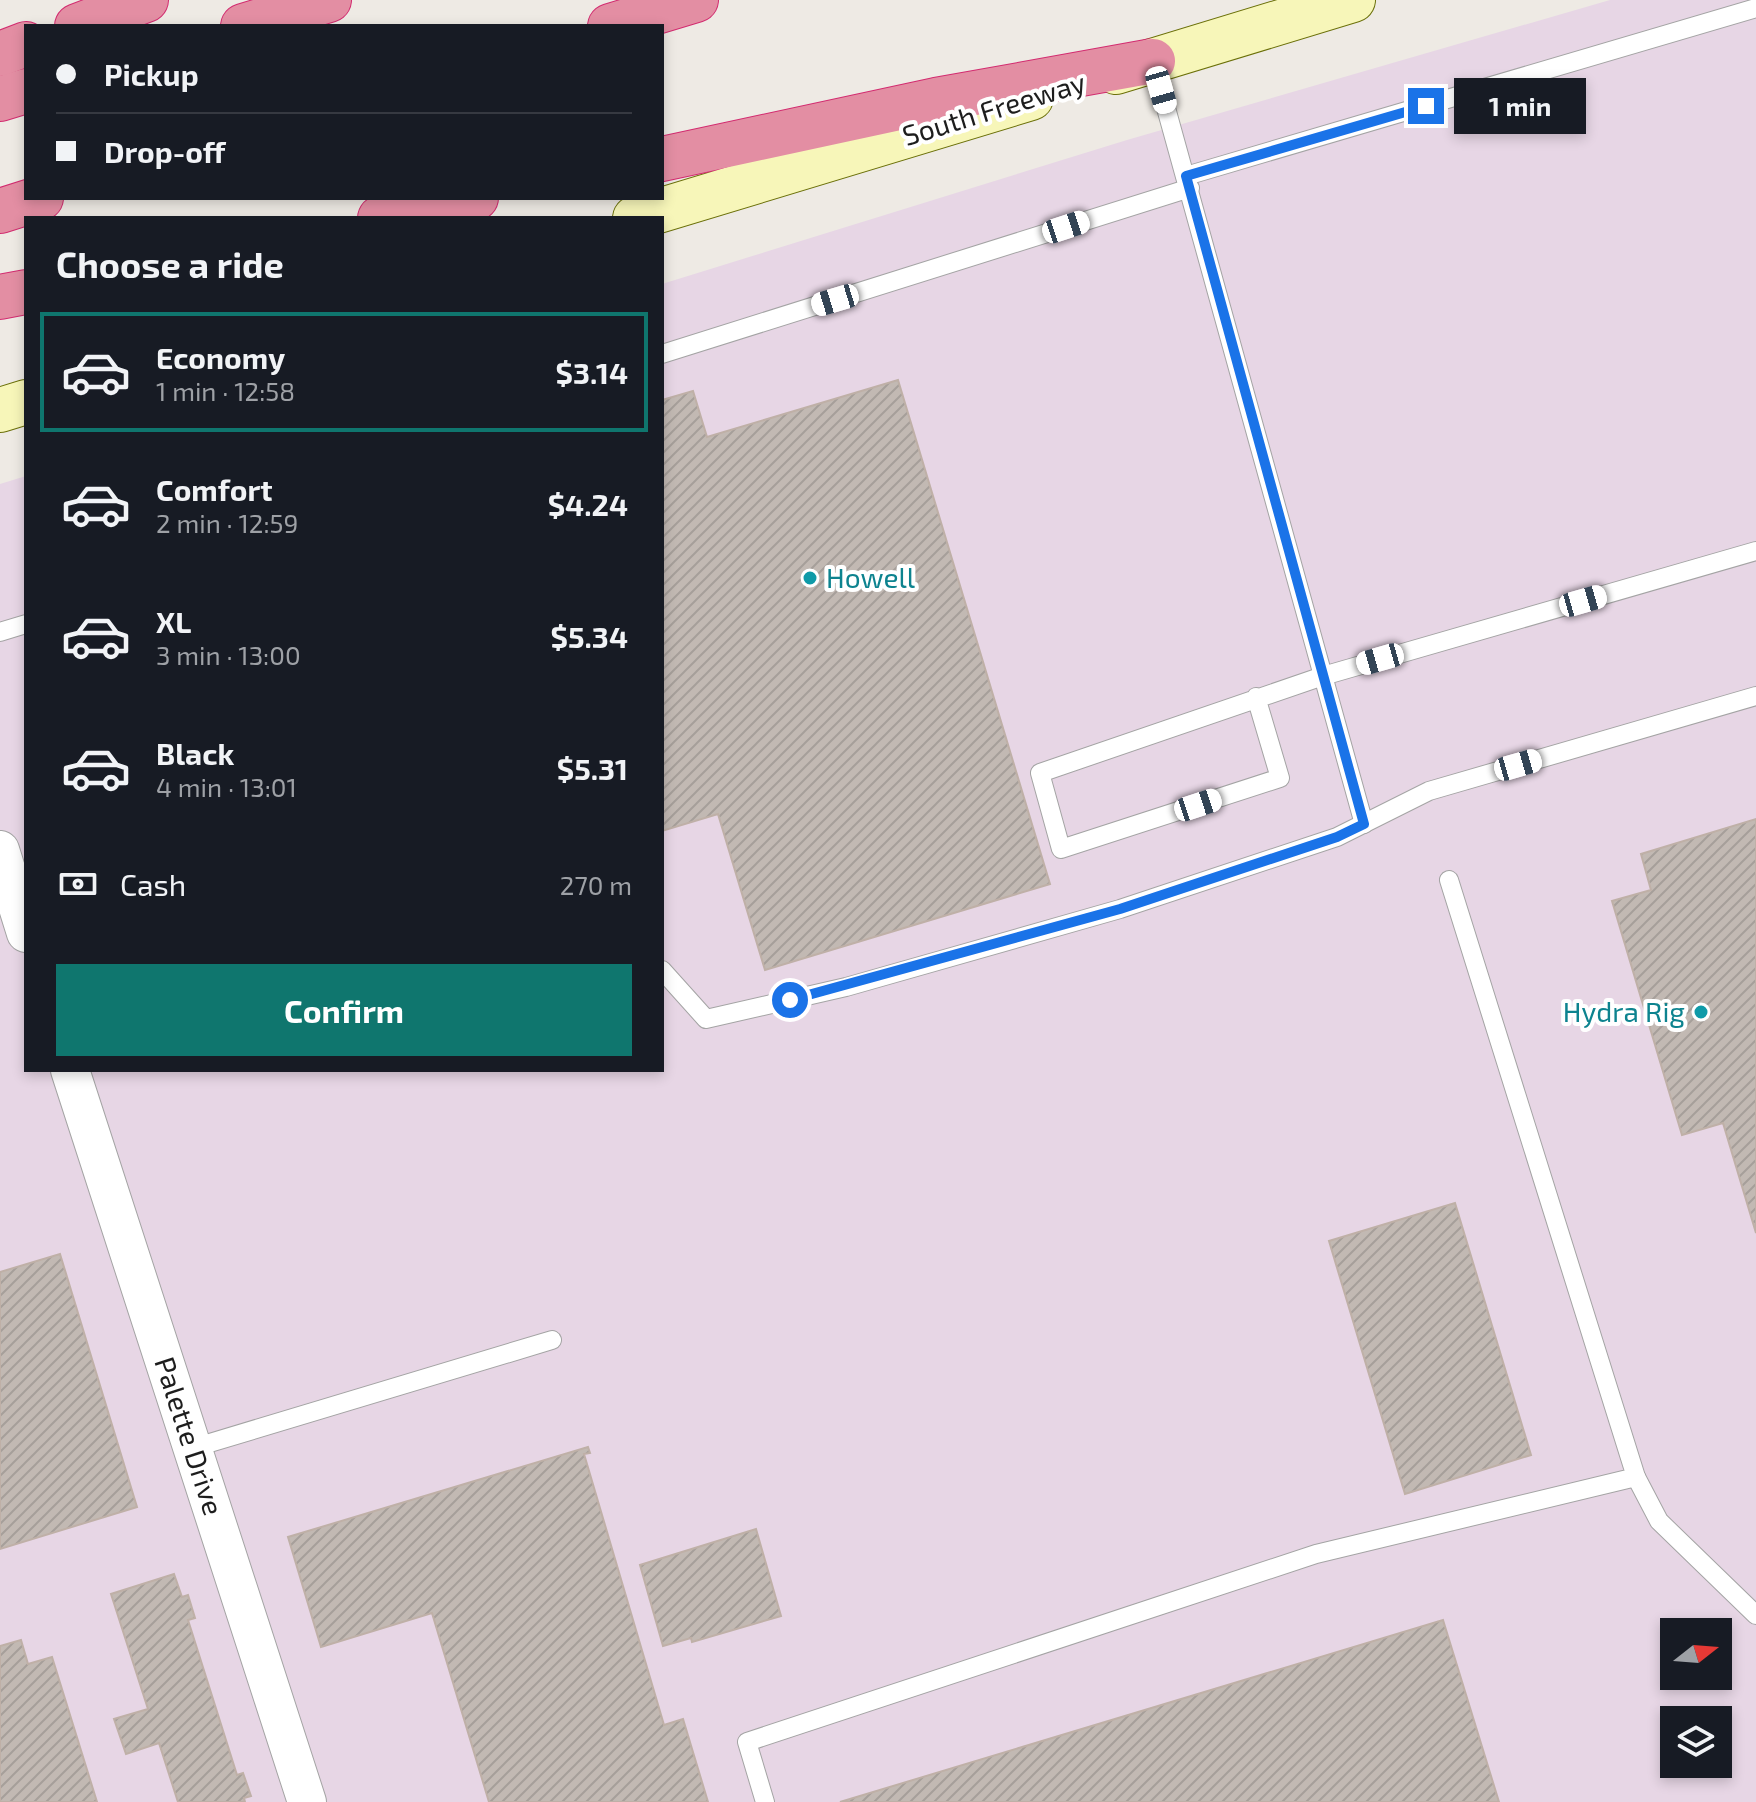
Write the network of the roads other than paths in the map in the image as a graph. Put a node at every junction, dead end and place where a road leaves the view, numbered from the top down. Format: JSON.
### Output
{"nodes":[{"id":1,"x":146,"y":0,"type":"edge"},
{"id":2,"x":329,"y":0,"type":"edge"},
{"id":3,"x":696,"y":0,"type":"edge"},
{"id":4,"x":1353,"y":0,"type":"edge"},
{"id":5,"x":1756,"y":8,"type":"edge"},
{"id":6,"x":82,"y":24,"type":"edge"},
{"id":7,"x":250,"y":24,"type":"edge"},
{"id":8,"x":617,"y":24,"type":"edge"},
{"id":9,"x":24,"y":45,"type":"edge"},
{"id":10,"x":0,"y":54,"type":"edge"},
{"id":11,"x":1153,"y":61,"type":"junction"},
{"id":12,"x":24,"y":92,"type":"edge"},
{"id":13,"x":0,"y":99,"type":"edge"},
{"id":14,"x":664,"y":159,"type":"edge"},
{"id":15,"x":1188,"y":182,"type":"junction"},
{"id":16,"x":35,"y":200,"type":"edge"},
{"id":17,"x":466,"y":200,"type":"edge"},
{"id":18,"x":0,"y":211,"type":"edge"},
{"id":19,"x":390,"y":216,"type":"edge"},
{"id":20,"x":642,"y":216,"type":"edge"},
{"id":21,"x":24,"y":292,"type":"edge"},
{"id":22,"x":0,"y":297,"type":"edge"},
{"id":23,"x":664,"y":353,"type":"edge"},
{"id":24,"x":24,"y":403,"type":"edge"},
{"id":25,"x":0,"y":410,"type":"edge"},
{"id":26,"x":1756,"y":551,"type":"edge"},
{"id":27,"x":24,"y":625,"type":"edge"},
{"id":28,"x":0,"y":632,"type":"edge"},
{"id":29,"x":1323,"y":676,"type":"junction"},
{"id":30,"x":1756,"y":696,"type":"edge"},
{"id":31,"x":1256,"y":697,"type":"junction"},
{"id":32,"x":1364,"y":824,"type":"junction"},
{"id":33,"x":0,"y":850,"type":"edge"},
{"id":34,"x":1449,"y":880,"type":"dead end"},
{"id":35,"x":15,"y":919,"type":"edge"},
{"id":36,"x":664,"y":972,"type":"edge"},
{"id":37,"x":71,"y":1072,"type":"edge"},
{"id":38,"x":552,"y":1340,"type":"dead end"},
{"id":39,"x":193,"y":1448,"type":"junction"},
{"id":40,"x":1636,"y":1477,"type":"junction"},
{"id":41,"x":1756,"y":1615,"type":"edge"},
{"id":42,"x":307,"y":1802,"type":"edge"},
{"id":43,"x":765,"y":1802,"type":"edge"}],
"edges":[{"from":1,"to":6,"type":"highway"},
{"from":2,"to":7,"type":"highway"},
{"from":3,"to":8,"type":"highway"},
{"from":4,"to":11,"type":"main road","name":"South Freeway"},
{"from":5,"to":15,"type":"lane"},
{"from":9,"to":10,"type":"highway"},
{"from":11,"to":14,"type":"highway"},
{"from":11,"to":15,"type":"lane"},
{"from":11,"to":20,"type":"main road","name":"South Freeway"},
{"from":12,"to":13,"type":"highway"},
{"from":15,"to":23,"type":"lane"},
{"from":15,"to":29,"type":"lane"},
{"from":16,"to":18,"type":"highway"},
{"from":17,"to":19,"type":"highway"},
{"from":21,"to":22,"type":"highway"},
{"from":24,"to":25,"type":"main road"},
{"from":26,"to":29,"type":"lane"},
{"from":27,"to":28,"type":"lane"},
{"from":29,"to":31,"type":"lane"},
{"from":29,"to":32,"type":"lane"},
{"from":30,"to":32,"type":"lane"},
{"from":31,"to":31,"type":"lane"},
{"from":32,"to":36,"type":"lane"},
{"from":33,"to":35,"type":"street"},
{"from":34,"to":40,"type":"lane"},
{"from":37,"to":39,"type":"street","name":"Palette Drive"},
{"from":38,"to":39,"type":"lane"},
{"from":39,"to":42,"type":"street","name":"Palette Drive"},
{"from":40,"to":41,"type":"lane"},
{"from":40,"to":43,"type":"lane"}]}
